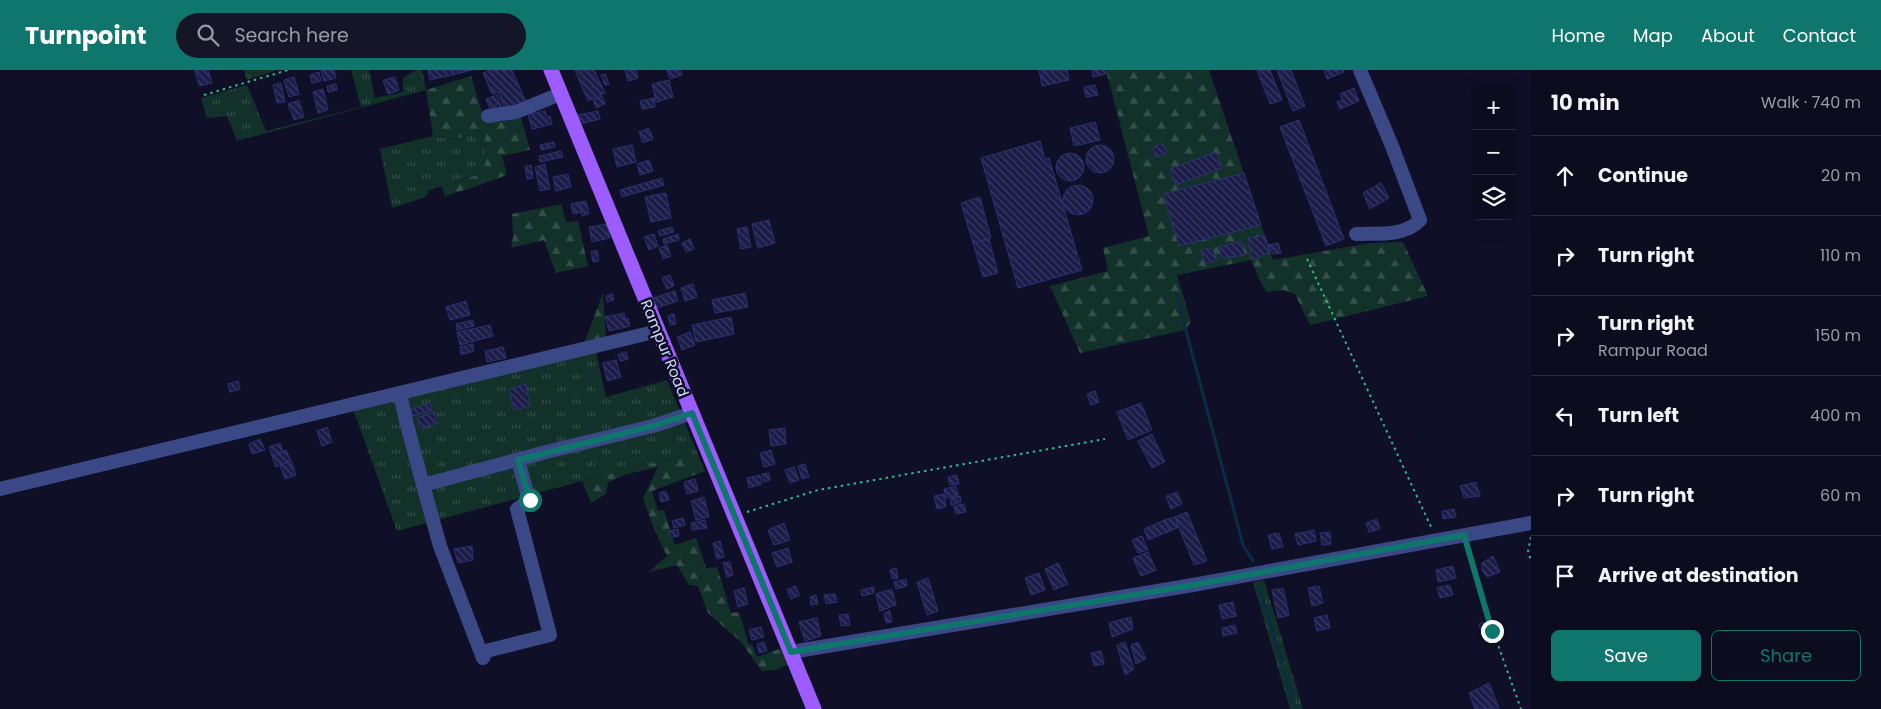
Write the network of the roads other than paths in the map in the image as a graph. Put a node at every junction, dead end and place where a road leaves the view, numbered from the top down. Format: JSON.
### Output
{"nodes":[{"id":1,"x":551,"y":70,"type":"edge"},
{"id":2,"x":1360,"y":70,"type":"edge"},
{"id":3,"x":560,"y":94,"type":"junction"},
{"id":4,"x":488,"y":116,"type":"dead end"},
{"id":5,"x":1356,"y":234,"type":"dead end"},
{"id":6,"x":658,"y":331,"type":"junction"},
{"id":7,"x":400,"y":393,"type":"junction"},
{"id":8,"x":692,"y":413,"type":"junction"},
{"id":9,"x":518,"y":460,"type":"junction"},
{"id":10,"x":423,"y":485,"type":"junction"},
{"id":11,"x":0,"y":489,"type":"edge"},
{"id":12,"x":1531,"y":523,"type":"edge"},
{"id":13,"x":791,"y":652,"type":"junction"},
{"id":14,"x":814,"y":709,"type":"edge"}],
"edges":[{"from":1,"to":3,"type":"main road","name":"Rampur Road"},
{"from":2,"to":5,"type":"street"},
{"from":3,"to":4,"type":"street"},
{"from":3,"to":6,"type":"main road","name":"Rampur Road"},
{"from":6,"to":7,"type":"street"},
{"from":6,"to":8,"type":"main road","name":"Rampur Road"},
{"from":7,"to":10,"type":"street"},
{"from":7,"to":11,"type":"street"},
{"from":8,"to":9,"type":"street"},
{"from":8,"to":13,"type":"main road","name":"Rampur Road"},
{"from":9,"to":10,"type":"street"},
{"from":9,"to":10,"type":"street"},
{"from":12,"to":13,"type":"street"},
{"from":13,"to":14,"type":"main road","name":"Rampur Road"}]}
